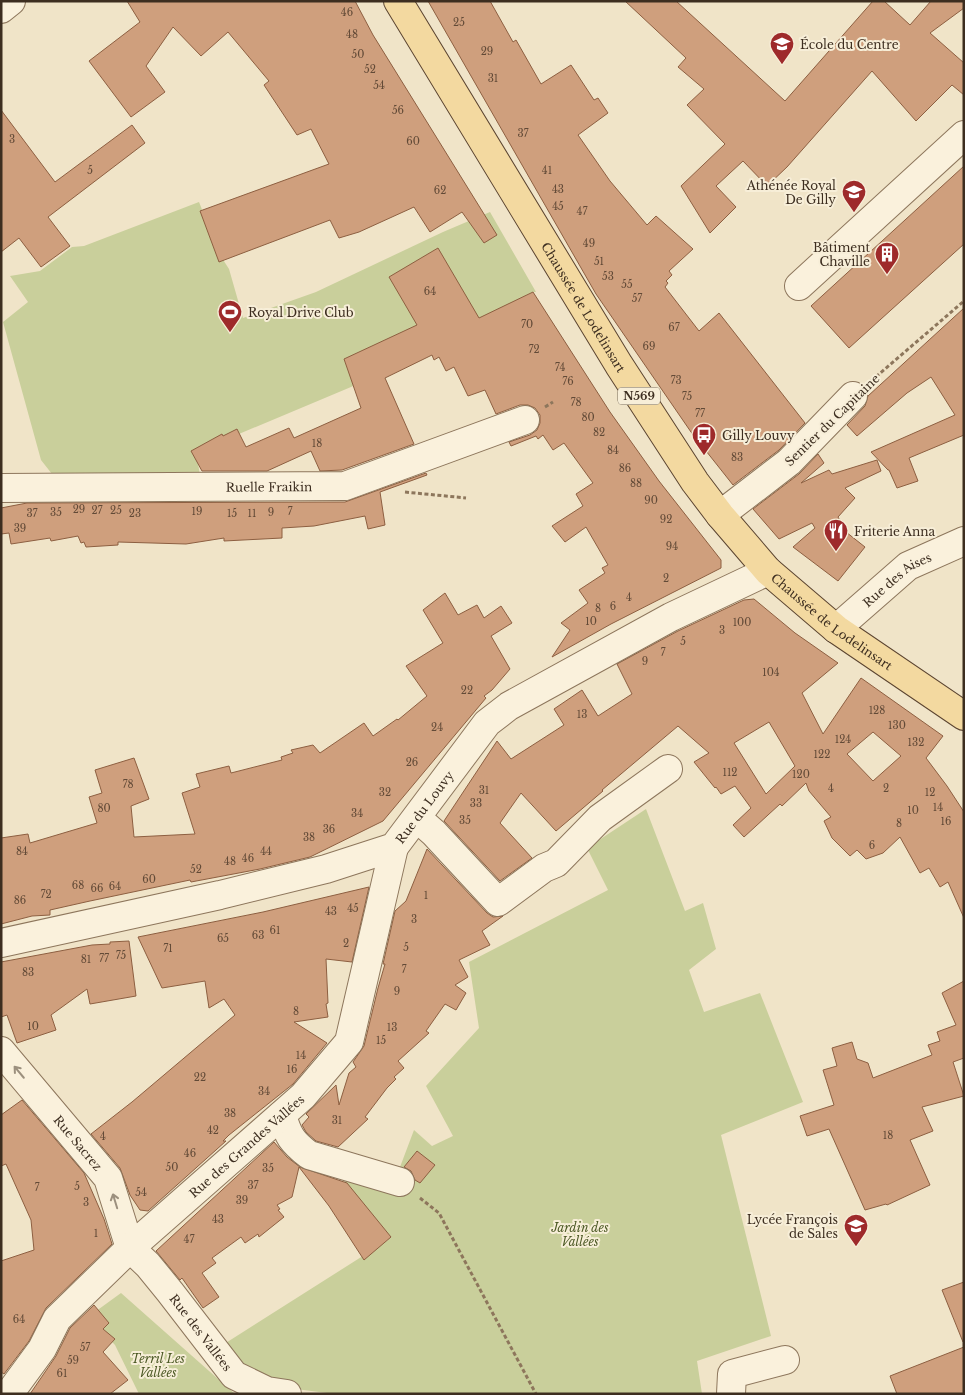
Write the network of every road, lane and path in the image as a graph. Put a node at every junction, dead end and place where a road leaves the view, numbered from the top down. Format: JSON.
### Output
{"nodes":[{"id":1,"x":11,"y":1,"type":"edge"},
{"id":2,"x":398,"y":1,"type":"edge"},
{"id":3,"x":1,"y":9,"type":"edge"},
{"id":4,"x":964,"y":135,"type":"edge"},
{"id":5,"x":799,"y":286,"type":"dead end"},
{"id":6,"x":964,"y":301,"type":"edge"},
{"id":7,"x":853,"y":396,"type":"joint"},
{"id":8,"x":524,"y":420,"type":"dead end"},
{"id":9,"x":2,"y":486,"type":"edge"},
{"id":10,"x":720,"y":515,"type":"junction"},
{"id":11,"x":964,"y":541,"type":"edge"},
{"id":12,"x":768,"y":571,"type":"junction"},
{"id":13,"x":836,"y":629,"type":"junction"},
{"id":14,"x":964,"y":716,"type":"edge"},
{"id":15,"x":668,"y":769,"type":"dead end"},
{"id":16,"x":417,"y":818,"type":"junction"},
{"id":17,"x":394,"y":847,"type":"junction"},
{"id":18,"x":1,"y":943,"type":"edge"},
{"id":19,"x":1,"y":1051,"type":"edge"},
{"id":20,"x":282,"y":1115,"type":"junction"},
{"id":21,"x":400,"y":1182,"type":"joint"},
{"id":22,"x":130,"y":1248,"type":"junction"},
{"id":23,"x":785,"y":1360,"type":"dead end"},
{"id":24,"x":9,"y":1394,"type":"edge"},
{"id":25,"x":287,"y":1394,"type":"edge"},
{"id":26,"x":536,"y":1394,"type":"edge"},
{"id":27,"x":731,"y":1394,"type":"edge"}],
"edges":[{"from":1,"to":3,"type":"street"},
{"from":2,"to":10,"type":"main road","name":"Chaussée de Lodelinsart","number":"N569"},
{"from":4,"to":5,"type":"street"},
{"from":6,"to":7,"type":"path","name":"Sentier du Capitaine"},
{"from":7,"to":10,"type":"street","name":"Sentier du Capitaine"},
{"from":8,"to":9,"type":"street","name":"Ruelle Fraikin"},
{"from":10,"to":12,"type":"main road","name":"Chaussée de Lodelinsart","number":"N569"},
{"from":11,"to":13,"type":"street","name":"Rue des Aises"},
{"from":12,"to":13,"type":"main road","name":"Chaussée de Lodelinsart","number":"N569"},
{"from":12,"to":16,"type":"street","name":"Rue du Louvy"},
{"from":13,"to":14,"type":"main road","name":"Chaussée de Lodelinsart","number":"N569"},
{"from":15,"to":16,"type":"street"},
{"from":16,"to":17,"type":"street","name":"Rue du Louvy"},
{"from":17,"to":18,"type":"street","name":"Rue du Louvy"},
{"from":17,"to":20,"type":"street","name":"Rue des Grandes Vallées"},
{"from":22,"to":19,"type":"street","name":"Rue Sacrez","one_way":true},
{"from":20,"to":21,"type":"street"},
{"from":20,"to":22,"type":"street","name":"Rue des Grandes Vallées"},
{"from":21,"to":26,"type":"path"},
{"from":22,"to":24,"type":"street","name":"Rue des Grandes Vallées"},
{"from":22,"to":25,"type":"street","name":"Rue des Vallées"},
{"from":23,"to":27,"type":"street"}]}
